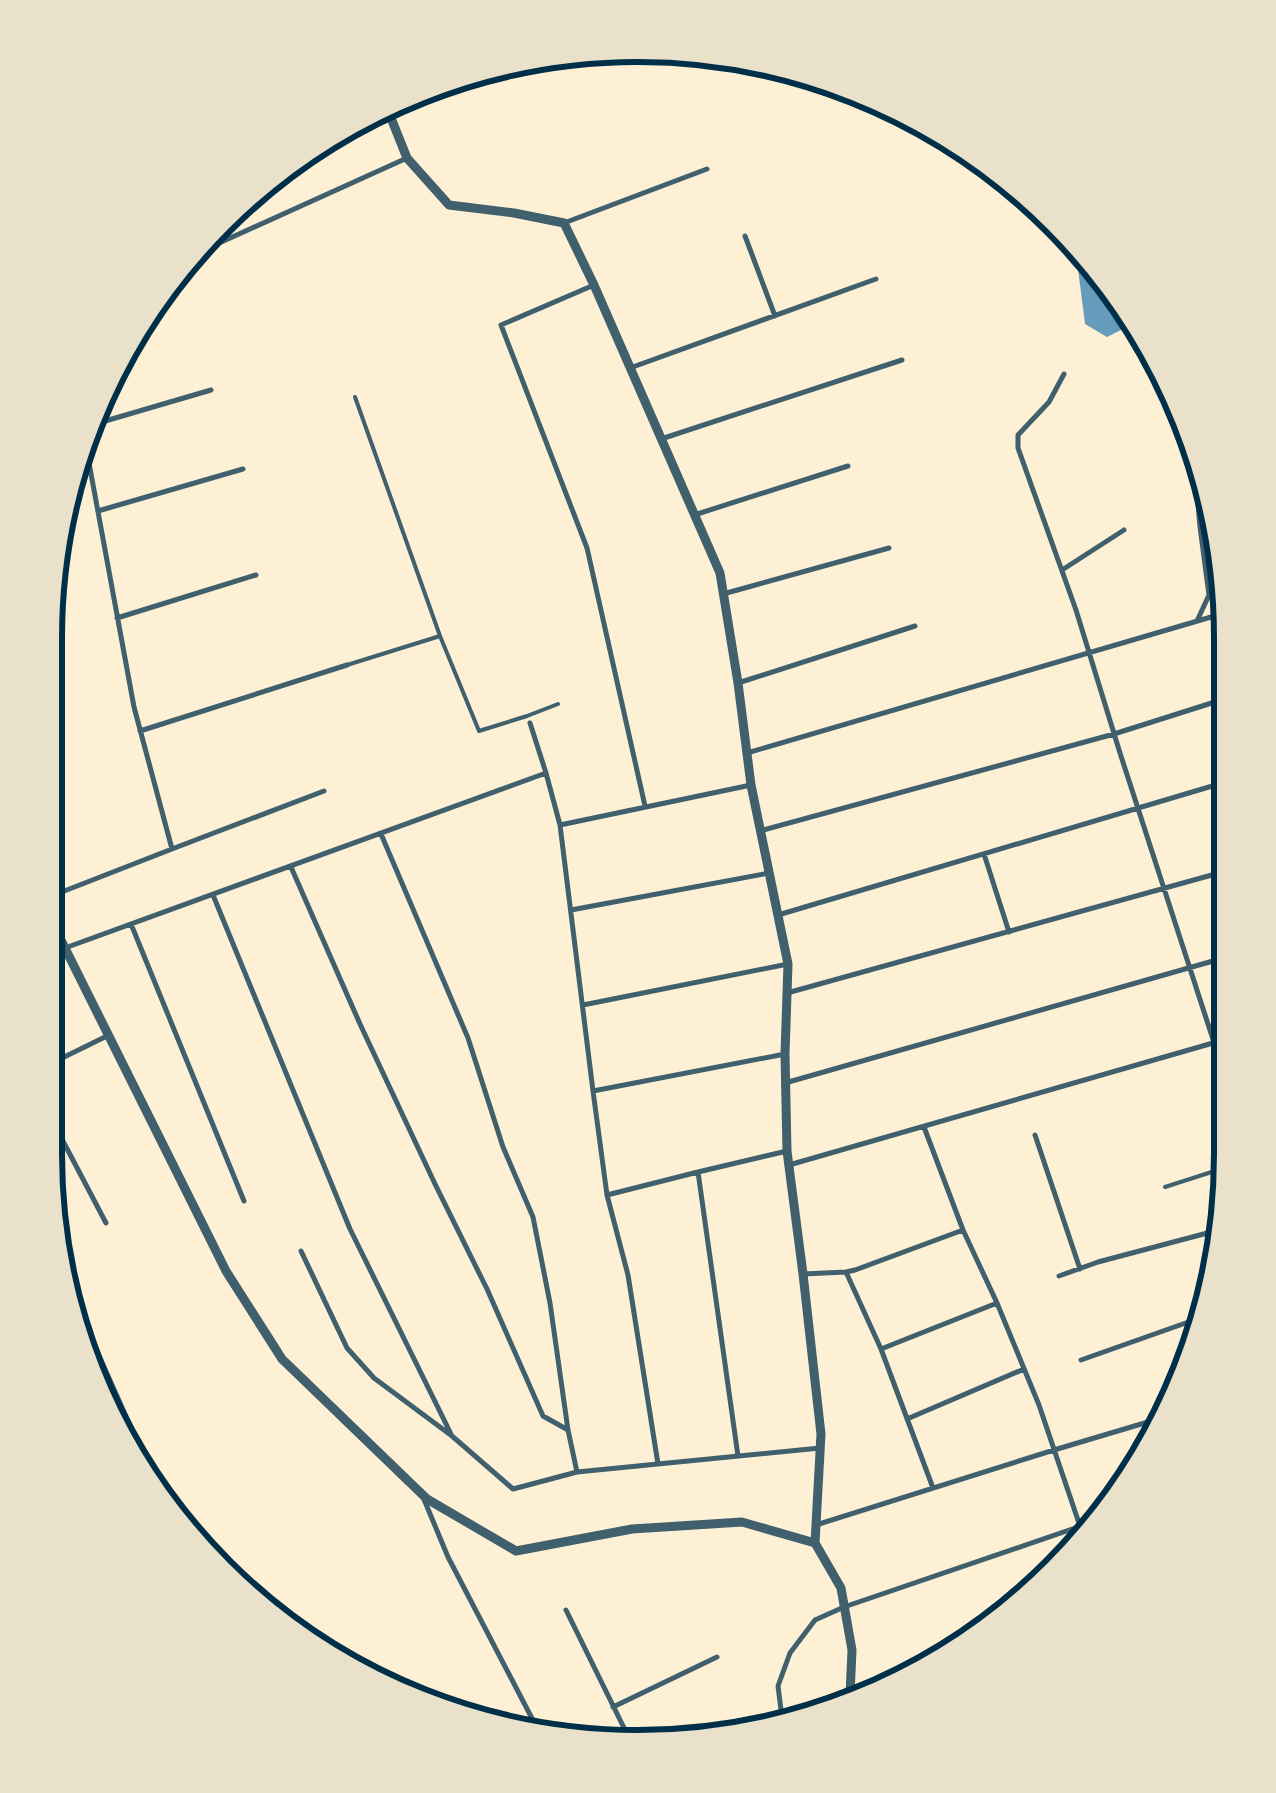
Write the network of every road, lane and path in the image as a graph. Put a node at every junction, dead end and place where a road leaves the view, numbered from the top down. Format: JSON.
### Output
{"nodes":[{"id":1,"x":390,"y":119,"type":"edge"},
{"id":2,"x":407,"y":158,"type":"junction"},
{"id":3,"x":707,"y":169,"type":"dead end"},
{"id":4,"x":564,"y":223,"type":"junction"},
{"id":5,"x":745,"y":236,"type":"dead end"},
{"id":6,"x":220,"y":243,"type":"edge"},
{"id":7,"x":876,"y":279,"type":"dead end"},
{"id":8,"x":594,"y":285,"type":"junction"},
{"id":9,"x":776,"y":316,"type":"junction"},
{"id":10,"x":902,"y":360,"type":"dead end"},
{"id":11,"x":630,"y":368,"type":"junction"},
{"id":12,"x":1064,"y":374,"type":"dead end"},
{"id":13,"x":211,"y":390,"type":"dead end"},
{"id":14,"x":354,"y":397,"type":"dead end"},
{"id":15,"x":105,"y":421,"type":"edge"},
{"id":16,"x":661,"y":438,"type":"junction"},
{"id":17,"x":89,"y":465,"type":"edge"},
{"id":18,"x":848,"y":466,"type":"dead end"},
{"id":19,"x":243,"y":470,"type":"dead end"},
{"id":20,"x":1198,"y":509,"type":"edge"},
{"id":21,"x":98,"y":510,"type":"junction"},
{"id":22,"x":694,"y":515,"type":"junction"},
{"id":23,"x":1124,"y":530,"type":"dead end"},
{"id":24,"x":889,"y":548,"type":"dead end"},
{"id":25,"x":1062,"y":570,"type":"junction"},
{"id":26,"x":256,"y":575,"type":"dead end"},
{"id":27,"x":723,"y":594,"type":"junction"},
{"id":28,"x":1213,"y":616,"type":"edge"},
{"id":29,"x":118,"y":618,"type":"junction"},
{"id":30,"x":1197,"y":621,"type":"junction"},
{"id":31,"x":915,"y":626,"type":"dead end"},
{"id":32,"x":440,"y":636,"type":"junction"},
{"id":33,"x":1090,"y":653,"type":"junction"},
{"id":34,"x":347,"y":665,"type":"joint"},
{"id":35,"x":738,"y":683,"type":"junction"},
{"id":36,"x":1214,"y":702,"type":"edge"},
{"id":37,"x":558,"y":704,"type":"dead end"},
{"id":38,"x":527,"y":716,"type":"junction"},
{"id":39,"x":530,"y":723,"type":"joint"},
{"id":40,"x":140,"y":731,"type":"junction"},
{"id":41,"x":1114,"y":734,"type":"junction"},
{"id":42,"x":747,"y":753,"type":"junction"},
{"id":43,"x":546,"y":773,"type":"junction"},
{"id":44,"x":751,"y":785,"type":"junction"},
{"id":45,"x":1214,"y":785,"type":"edge"},
{"id":46,"x":324,"y":792,"type":"dead end"},
{"id":47,"x":645,"y":806,"type":"junction"},
{"id":48,"x":1138,"y":808,"type":"junction"},
{"id":49,"x":560,"y":825,"type":"junction"},
{"id":50,"x":760,"y":831,"type":"junction"},
{"id":51,"x":381,"y":834,"type":"junction"},
{"id":52,"x":172,"y":849,"type":"junction"},
{"id":53,"x":984,"y":854,"type":"junction"},
{"id":54,"x":291,"y":867,"type":"junction"},
{"id":55,"x":769,"y":873,"type":"junction"},
{"id":56,"x":1214,"y":874,"type":"edge"},
{"id":57,"x":1165,"y":889,"type":"junction"},
{"id":58,"x":62,"y":892,"type":"edge"},
{"id":59,"x":213,"y":895,"type":"junction"},
{"id":60,"x":571,"y":910,"type":"junction"},
{"id":61,"x":778,"y":914,"type":"junction"},
{"id":62,"x":131,"y":924,"type":"junction"},
{"id":63,"x":1009,"y":932,"type":"junction"},
{"id":64,"x":62,"y":942,"type":"edge"},
{"id":65,"x":65,"y":948,"type":"junction"},
{"id":66,"x":1214,"y":961,"type":"edge"},
{"id":67,"x":788,"y":964,"type":"junction"},
{"id":68,"x":1190,"y":968,"type":"junction"},
{"id":69,"x":787,"y":993,"type":"junction"},
{"id":70,"x":582,"y":1005,"type":"junction"},
{"id":71,"x":1214,"y":1033,"type":"edge"},
{"id":72,"x":109,"y":1035,"type":"junction"},
{"id":73,"x":1214,"y":1042,"type":"edge"},
{"id":74,"x":785,"y":1054,"type":"junction"},
{"id":75,"x":62,"y":1058,"type":"edge"},
{"id":76,"x":785,"y":1083,"type":"junction"},
{"id":77,"x":593,"y":1091,"type":"junction"},
{"id":78,"x":924,"y":1127,"type":"junction"},
{"id":79,"x":1035,"y":1136,"type":"dead end"},
{"id":80,"x":62,"y":1139,"type":"edge"},
{"id":81,"x":787,"y":1152,"type":"junction"},
{"id":82,"x":789,"y":1165,"type":"junction"},
{"id":83,"x":1213,"y":1171,"type":"edge"},
{"id":84,"x":698,"y":1172,"type":"junction"},
{"id":85,"x":1165,"y":1186,"type":"dead end"},
{"id":86,"x":608,"y":1195,"type":"junction"},
{"id":87,"x":244,"y":1201,"type":"dead end"},
{"id":88,"x":106,"y":1223,"type":"dead end"},
{"id":89,"x":963,"y":1230,"type":"junction"},
{"id":90,"x":1208,"y":1233,"type":"edge"},
{"id":91,"x":301,"y":1251,"type":"dead end"},
{"id":92,"x":1080,"y":1268,"type":"junction"},
{"id":93,"x":846,"y":1272,"type":"junction"},
{"id":94,"x":803,"y":1274,"type":"junction"},
{"id":95,"x":1059,"y":1276,"type":"dead end"},
{"id":96,"x":996,"y":1303,"type":"junction"},
{"id":97,"x":1188,"y":1323,"type":"edge"},
{"id":98,"x":881,"y":1349,"type":"junction"},
{"id":99,"x":99,"y":1355,"type":"edge"},
{"id":100,"x":1081,"y":1360,"type":"dead end"},
{"id":101,"x":1024,"y":1369,"type":"junction"},
{"id":102,"x":113,"y":1388,"type":"joint"},
{"id":103,"x":124,"y":1414,"type":"edge"},
{"id":104,"x":907,"y":1418,"type":"junction"},
{"id":105,"x":1147,"y":1422,"type":"edge"},
{"id":106,"x":568,"y":1430,"type":"junction"},
{"id":107,"x":452,"y":1436,"type":"junction"},
{"id":108,"x":820,"y":1448,"type":"junction"},
{"id":109,"x":1054,"y":1450,"type":"junction"},
{"id":110,"x":738,"y":1456,"type":"junction"},
{"id":111,"x":658,"y":1464,"type":"junction"},
{"id":112,"x":577,"y":1472,"type":"junction"},
{"id":113,"x":933,"y":1488,"type":"junction"},
{"id":114,"x":422,"y":1495,"type":"junction"},
{"id":115,"x":1079,"y":1524,"type":"edge"},
{"id":116,"x":816,"y":1525,"type":"junction"},
{"id":117,"x":1073,"y":1532,"type":"edge"},
{"id":118,"x":815,"y":1543,"type":"junction"},
{"id":119,"x":844,"y":1606,"type":"junction"},
{"id":120,"x":566,"y":1610,"type":"dead end"},
{"id":121,"x":717,"y":1657,"type":"dead end"},
{"id":122,"x":850,"y":1690,"type":"edge"},
{"id":123,"x":613,"y":1707,"type":"junction"},
{"id":124,"x":781,"y":1712,"type":"edge"},
{"id":125,"x":533,"y":1720,"type":"edge"},
{"id":126,"x":625,"y":1730,"type":"edge"}],
"edges":[{"from":1,"to":2,"type":"street"},
{"from":2,"to":4,"type":"street"},
{"from":2,"to":6,"type":"street"},
{"from":3,"to":4,"type":"street"},
{"from":4,"to":8,"type":"street"},
{"from":5,"to":9,"type":"street"},
{"from":7,"to":9,"type":"street"},
{"from":8,"to":11,"type":"street"},
{"from":8,"to":47,"type":"street"},
{"from":9,"to":11,"type":"street"},
{"from":10,"to":16,"type":"street"},
{"from":11,"to":16,"type":"street"},
{"from":12,"to":25,"type":"street"},
{"from":13,"to":15,"type":"street"},
{"from":14,"to":32,"type":"lane"},
{"from":16,"to":22,"type":"street"},
{"from":17,"to":21,"type":"street"},
{"from":18,"to":22,"type":"street"},
{"from":19,"to":21,"type":"street"},
{"from":20,"to":30,"type":"street"},
{"from":21,"to":29,"type":"street"},
{"from":22,"to":27,"type":"street"},
{"from":23,"to":25,"type":"street"},
{"from":24,"to":27,"type":"street"},
{"from":25,"to":33,"type":"street"},
{"from":26,"to":29,"type":"street"},
{"from":27,"to":35,"type":"street"},
{"from":28,"to":30,"type":"street"},
{"from":29,"to":40,"type":"street"},
{"from":30,"to":33,"type":"street"},
{"from":31,"to":35,"type":"street"},
{"from":32,"to":34,"type":"lane"},
{"from":32,"to":38,"type":"lane"},
{"from":33,"to":41,"type":"street"},
{"from":33,"to":42,"type":"street"},
{"from":34,"to":40,"type":"street"},
{"from":35,"to":42,"type":"street"},
{"from":36,"to":41,"type":"street"},
{"from":37,"to":38,"type":"lane"},
{"from":38,"to":39,"type":"lane"},
{"from":39,"to":43,"type":"street"},
{"from":40,"to":52,"type":"street"},
{"from":41,"to":48,"type":"street"},
{"from":41,"to":50,"type":"street"},
{"from":42,"to":44,"type":"street"},
{"from":43,"to":49,"type":"street"},
{"from":43,"to":51,"type":"street"},
{"from":44,"to":47,"type":"street"},
{"from":44,"to":50,"type":"street"},
{"from":45,"to":48,"type":"street"},
{"from":46,"to":52,"type":"street"},
{"from":47,"to":49,"type":"street"},
{"from":48,"to":53,"type":"street"},
{"from":48,"to":57,"type":"street"},
{"from":49,"to":60,"type":"street"},
{"from":50,"to":55,"type":"street"},
{"from":51,"to":54,"type":"street"},
{"from":51,"to":106,"type":"street"},
{"from":52,"to":58,"type":"street"},
{"from":53,"to":61,"type":"street"},
{"from":53,"to":63,"type":"street"},
{"from":54,"to":59,"type":"street"},
{"from":54,"to":106,"type":"street"},
{"from":55,"to":60,"type":"street"},
{"from":55,"to":61,"type":"street"},
{"from":56,"to":57,"type":"street"},
{"from":57,"to":63,"type":"street"},
{"from":57,"to":68,"type":"street"},
{"from":59,"to":62,"type":"street"},
{"from":59,"to":107,"type":"street"},
{"from":60,"to":70,"type":"street"},
{"from":61,"to":67,"type":"street"},
{"from":62,"to":65,"type":"street"},
{"from":62,"to":87,"type":"street"},
{"from":63,"to":69,"type":"street"},
{"from":64,"to":65,"type":"street"},
{"from":65,"to":72,"type":"street"},
{"from":66,"to":68,"type":"street"},
{"from":67,"to":69,"type":"street"},
{"from":67,"to":70,"type":"street"},
{"from":68,"to":71,"type":"street"},
{"from":68,"to":76,"type":"street"},
{"from":69,"to":74,"type":"street"},
{"from":70,"to":77,"type":"street"},
{"from":72,"to":75,"type":"street"},
{"from":72,"to":114,"type":"street"},
{"from":73,"to":78,"type":"street"},
{"from":74,"to":76,"type":"street"},
{"from":74,"to":77,"type":"street"},
{"from":76,"to":81,"type":"street"},
{"from":77,"to":86,"type":"street"},
{"from":78,"to":82,"type":"street"},
{"from":78,"to":89,"type":"street"},
{"from":79,"to":92,"type":"street"},
{"from":80,"to":88,"type":"street"},
{"from":81,"to":82,"type":"street"},
{"from":81,"to":84,"type":"street"},
{"from":82,"to":94,"type":"street"},
{"from":83,"to":85,"type":"lane"},
{"from":84,"to":86,"type":"street"},
{"from":84,"to":110,"type":"street"},
{"from":86,"to":111,"type":"street"},
{"from":89,"to":93,"type":"street"},
{"from":89,"to":96,"type":"street"},
{"from":90,"to":92,"type":"street"},
{"from":91,"to":107,"type":"street"},
{"from":92,"to":95,"type":"street"},
{"from":93,"to":94,"type":"street"},
{"from":93,"to":98,"type":"street"},
{"from":94,"to":108,"type":"street"},
{"from":96,"to":98,"type":"street"},
{"from":96,"to":101,"type":"street"},
{"from":97,"to":100,"type":"street"},
{"from":98,"to":104,"type":"street"},
{"from":99,"to":102,"type":"street"},
{"from":101,"to":104,"type":"street"},
{"from":101,"to":109,"type":"street"},
{"from":102,"to":103,"type":"street"},
{"from":104,"to":113,"type":"street"},
{"from":105,"to":109,"type":"street"},
{"from":106,"to":112,"type":"street"},
{"from":107,"to":112,"type":"street"},
{"from":108,"to":110,"type":"street"},
{"from":108,"to":116,"type":"street"},
{"from":109,"to":113,"type":"street"},
{"from":109,"to":115,"type":"street"},
{"from":110,"to":111,"type":"street"},
{"from":111,"to":112,"type":"street"},
{"from":113,"to":116,"type":"street"},
{"from":114,"to":118,"type":"street"},
{"from":114,"to":125,"type":"street"},
{"from":116,"to":118,"type":"street"},
{"from":117,"to":119,"type":"street"},
{"from":118,"to":119,"type":"street"},
{"from":119,"to":122,"type":"street"},
{"from":119,"to":124,"type":"street"},
{"from":120,"to":123,"type":"street"},
{"from":121,"to":123,"type":"street"},
{"from":123,"to":126,"type":"street"}]}
